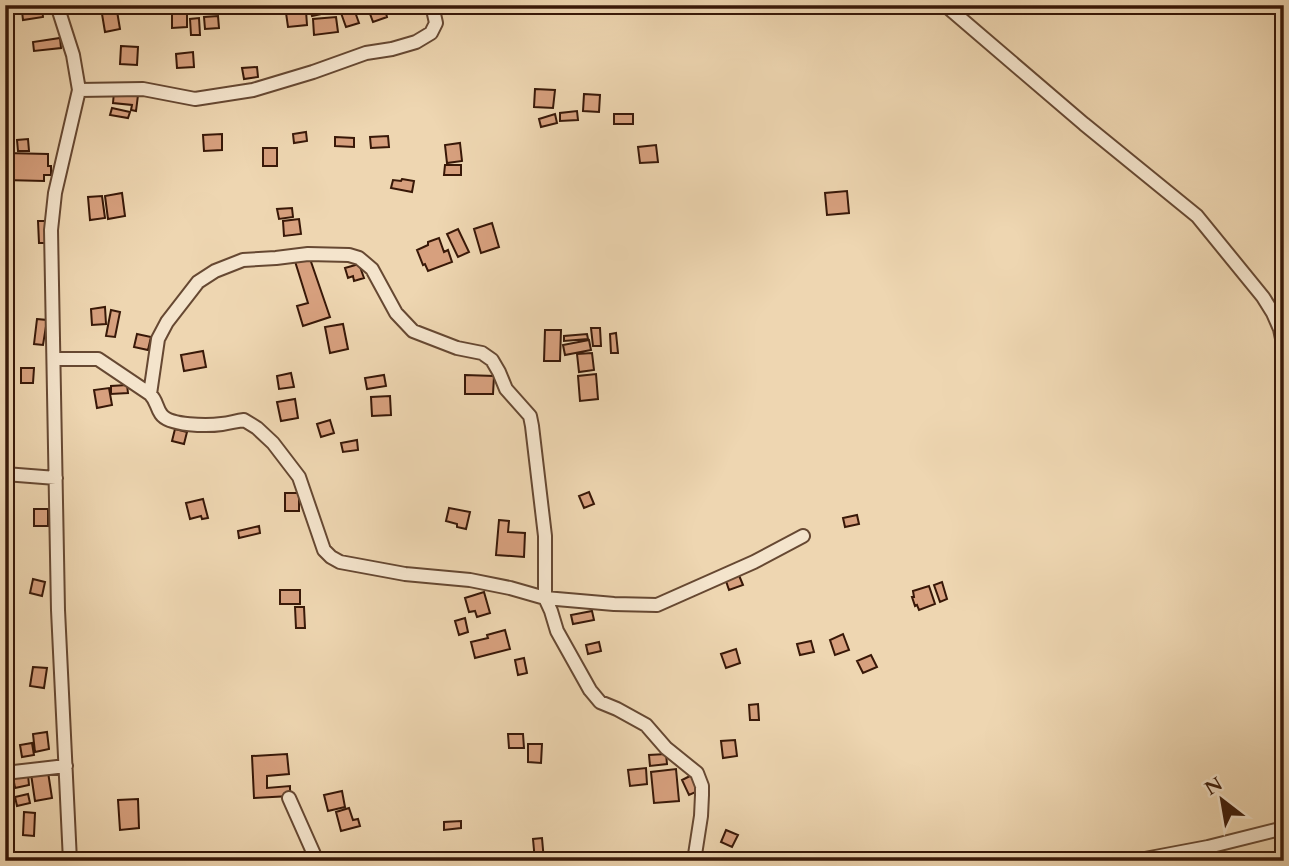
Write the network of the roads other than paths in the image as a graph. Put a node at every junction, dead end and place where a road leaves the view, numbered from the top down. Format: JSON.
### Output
{"nodes":[{"id":1,"x":57,"y":5,"type":"edge"},
{"id":2,"x":432,"y":5,"type":"edge"},
{"id":3,"x":944,"y":5,"type":"edge"},
{"id":4,"x":79,"y":90,"type":"junction"},
{"id":5,"x":1284,"y":348,"type":"edge"},
{"id":6,"x":54,"y":359,"type":"junction"},
{"id":7,"x":150,"y":394,"type":"junction"},
{"id":8,"x":5,"y":474,"type":"edge"},
{"id":9,"x":55,"y":478,"type":"junction"},
{"id":10,"x":803,"y":536,"type":"dead end"},
{"id":11,"x":545,"y":598,"type":"junction"},
{"id":12,"x":66,"y":766,"type":"junction"},
{"id":13,"x":5,"y":773,"type":"edge"},
{"id":14,"x":289,"y":798,"type":"dead end"},
{"id":15,"x":1284,"y":828,"type":"edge"},
{"id":16,"x":1152,"y":859,"type":"edge"},
{"id":17,"x":70,"y":861,"type":"edge"},
{"id":18,"x":317,"y":861,"type":"edge"},
{"id":19,"x":694,"y":861,"type":"edge"},
{"id":20,"x":1134,"y":861,"type":"edge"}],
"edges":[{"from":1,"to":4,"type":"street"},
{"from":2,"to":4,"type":"street"},
{"from":3,"to":5,"type":"street"},
{"from":4,"to":6,"type":"street"},
{"from":6,"to":7,"type":"street"},
{"from":6,"to":9,"type":"street"},
{"from":7,"to":11,"type":"street"},
{"from":7,"to":11,"type":"street"},
{"from":8,"to":9,"type":"street"},
{"from":9,"to":12,"type":"street"},
{"from":10,"to":11,"type":"street"},
{"from":11,"to":19,"type":"street"},
{"from":12,"to":13,"type":"street"},
{"from":12,"to":17,"type":"street"},
{"from":14,"to":18,"type":"street"},
{"from":15,"to":16,"type":"street"},
{"from":16,"to":20,"type":"street"}]}
